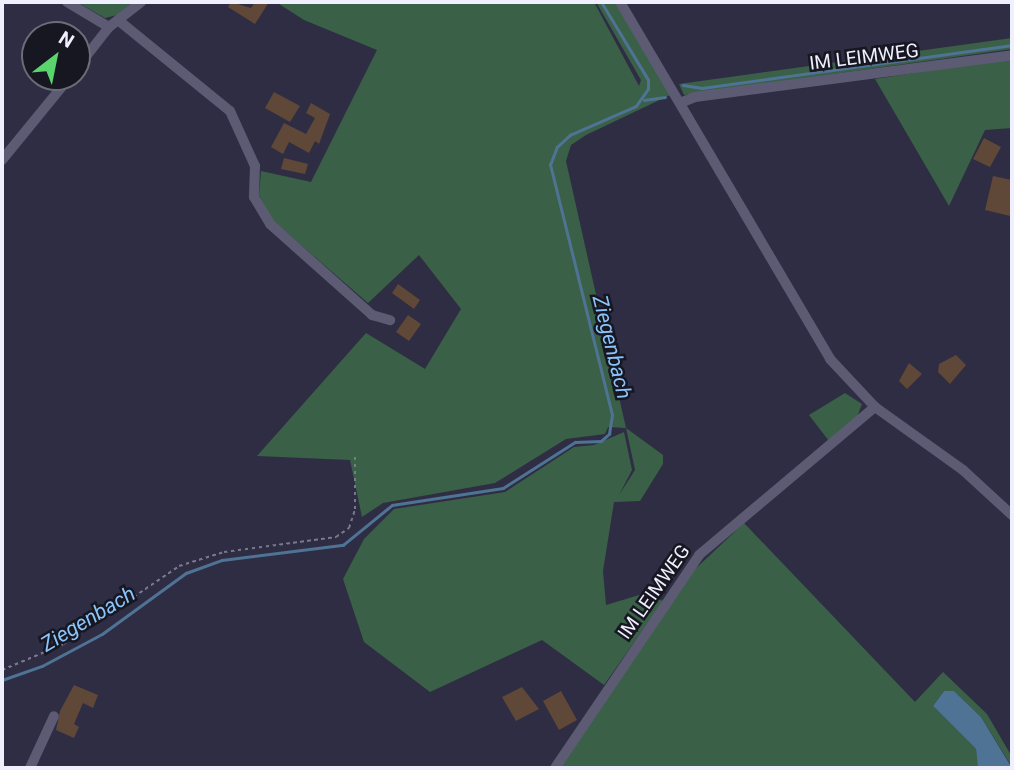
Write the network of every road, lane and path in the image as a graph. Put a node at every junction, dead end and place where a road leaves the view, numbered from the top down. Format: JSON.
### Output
{"nodes":[{"id":1,"x":67,"y":2,"type":"edge"},
{"id":2,"x":141,"y":2,"type":"edge"},
{"id":3,"x":620,"y":2,"type":"edge"},
{"id":4,"x":113,"y":23,"type":"junction"},
{"id":5,"x":91,"y":50,"type":"edge"},
{"id":6,"x":1012,"y":55,"type":"edge"},
{"id":7,"x":59,"y":91,"type":"edge"},
{"id":8,"x":680,"y":103,"type":"junction"},
{"id":9,"x":2,"y":160,"type":"edge"},
{"id":10,"x":390,"y":320,"type":"dead end"},
{"id":11,"x":875,"y":407,"type":"junction"},
{"id":12,"x":355,"y":456,"type":"dead end"},
{"id":13,"x":1012,"y":515,"type":"edge"},
{"id":14,"x":2,"y":670,"type":"edge"},
{"id":15,"x":54,"y":716,"type":"dead end"},
{"id":16,"x":30,"y":768,"type":"edge"},
{"id":17,"x":555,"y":768,"type":"edge"}],
"edges":[{"from":1,"to":4,"type":"street"},
{"from":2,"to":4,"type":"street"},
{"from":3,"to":8,"type":"street"},
{"from":4,"to":5,"type":"street"},
{"from":4,"to":10,"type":"street"},
{"from":6,"to":8,"type":"street","name":"IM LEIMWEG"},
{"from":7,"to":9,"type":"street"},
{"from":8,"to":11,"type":"street"},
{"from":11,"to":13,"type":"street"},
{"from":11,"to":17,"type":"street","name":"IM LEIMWEG"},
{"from":12,"to":14,"type":"path"},
{"from":15,"to":16,"type":"street"}]}
